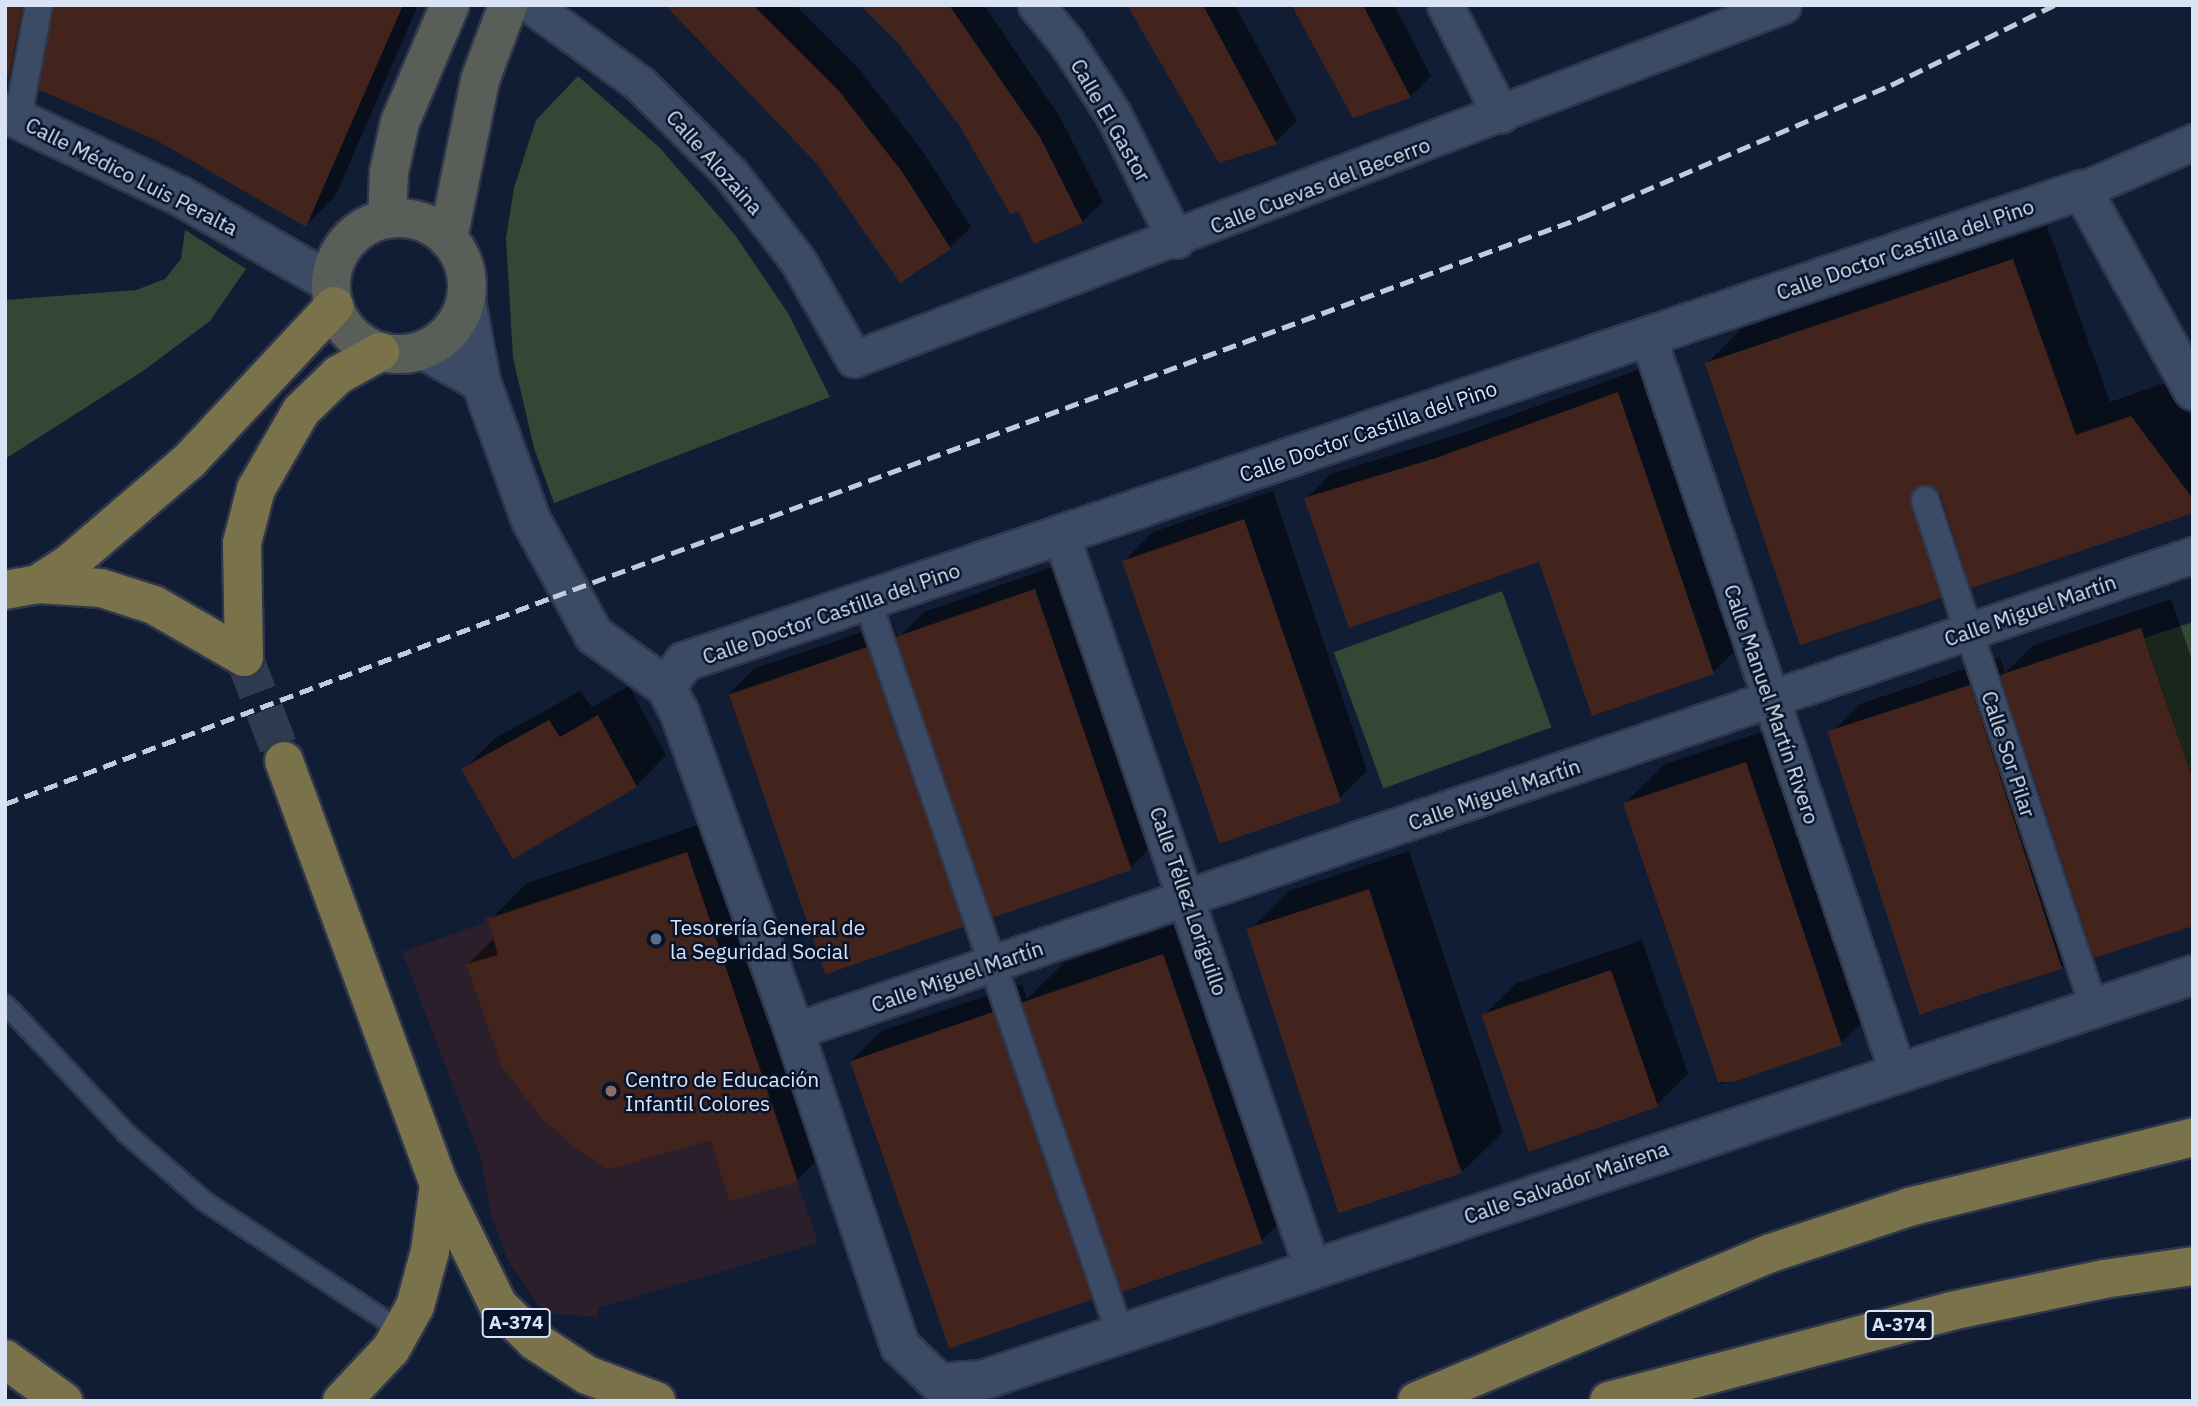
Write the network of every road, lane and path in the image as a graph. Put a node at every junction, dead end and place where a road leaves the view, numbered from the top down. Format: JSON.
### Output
{"nodes":[{"id":1,"x":40,"y":5,"type":"edge"},
{"id":2,"x":450,"y":5,"type":"edge"},
{"id":3,"x":508,"y":5,"type":"edge"},
{"id":4,"x":531,"y":5,"type":"edge"},
{"id":5,"x":1036,"y":5,"type":"edge"},
{"id":6,"x":1445,"y":5,"type":"edge"},
{"id":7,"x":1783,"y":5,"type":"edge"},
{"id":8,"x":11,"y":116,"type":"edge"},
{"id":9,"x":1501,"y":116,"type":"junction"},
{"id":10,"x":2193,"y":142,"type":"edge"},
{"id":11,"x":2082,"y":190,"type":"junction"},
{"id":12,"x":387,"y":219,"type":"junction"},
{"id":13,"x":449,"y":239,"type":"junction"},
{"id":14,"x":1176,"y":240,"type":"junction"},
{"id":15,"x":332,"y":294,"type":"junction"},
{"id":16,"x":466,"y":301,"type":"junction"},
{"id":17,"x":1648,"y":337,"type":"junction"},
{"id":18,"x":424,"y":350,"type":"junction"},
{"id":19,"x":380,"y":352,"type":"junction"},
{"id":20,"x":854,"y":359,"type":"joint"},
{"id":21,"x":481,"y":382,"type":"junction"},
{"id":22,"x":2193,"y":390,"type":"edge"},
{"id":23,"x":1925,"y":500,"type":"dead end"},
{"id":24,"x":1061,"y":535,"type":"junction"},
{"id":25,"x":2193,"y":555,"type":"edge"},
{"id":26,"x":21,"y":587,"type":"edge"},
{"id":27,"x":867,"y":600,"type":"junction"},
{"id":28,"x":1968,"y":630,"type":"junction"},
{"id":29,"x":666,"y":687,"type":"junction"},
{"id":30,"x":1770,"y":699,"type":"junction"},
{"id":31,"x":284,"y":761,"type":"tunnel mouth"},
{"id":32,"x":1189,"y":899,"type":"junction"},
{"id":33,"x":989,"y":965,"type":"junction"},
{"id":34,"x":2193,"y":975,"type":"edge"},
{"id":35,"x":5,"y":1004,"type":"edge"},
{"id":36,"x":2094,"y":1007,"type":"junction"},
{"id":37,"x":794,"y":1031,"type":"junction"},
{"id":38,"x":1898,"y":1070,"type":"junction"},
{"id":39,"x":2193,"y":1137,"type":"edge"},
{"id":40,"x":439,"y":1184,"type":"junction"},
{"id":41,"x":2193,"y":1266,"type":"edge"},
{"id":42,"x":1312,"y":1268,"type":"junction"},
{"id":43,"x":402,"y":1331,"type":"junction"},
{"id":44,"x":1120,"y":1333,"type":"junction"},
{"id":45,"x":5,"y":1359,"type":"edge"},
{"id":46,"x":64,"y":1401,"type":"edge"},
{"id":47,"x":342,"y":1401,"type":"edge"},
{"id":48,"x":656,"y":1401,"type":"edge"},
{"id":49,"x":1417,"y":1401,"type":"edge"},
{"id":50,"x":1609,"y":1401,"type":"edge"}],
"edges":[{"from":1,"to":8,"type":"street"},
{"from":2,"to":12,"type":"main road"},
{"from":3,"to":13,"type":"main road"},
{"from":4,"to":20,"type":"street","name":"Calle Alozaina"},
{"from":5,"to":14,"type":"street","name":"Calle El Gastor"},
{"from":6,"to":9,"type":"street"},
{"from":7,"to":9,"type":"street","name":"Calle Cuevas del Becerro"},
{"from":8,"to":15,"type":"street","name":"Calle Médico Luis Peralta"},
{"from":9,"to":14,"type":"street","name":"Calle Cuevas del Becerro"},
{"from":10,"to":11,"type":"street"},
{"from":11,"to":17,"type":"street","name":"Calle Doctor Castilla del Pino"},
{"from":11,"to":22,"type":"street"},
{"from":12,"to":13,"type":"main road"},
{"from":12,"to":15,"type":"main road"},
{"from":13,"to":16,"type":"main road"},
{"from":14,"to":20,"type":"street","name":"Calle Cuevas del Becerro"},
{"from":15,"to":19,"type":"main road"},
{"from":15,"to":26,"type":"main road"},
{"from":16,"to":18,"type":"main road"},
{"from":16,"to":21,"type":"street"},
{"from":17,"to":24,"type":"street","name":"Calle Doctor Castilla del Pino"},
{"from":17,"to":30,"type":"street","name":"Calle Manuel Martín Rivero"},
{"from":18,"to":19,"type":"main road"},
{"from":18,"to":21,"type":"street"},
{"from":19,"to":26,"type":"main road"},
{"from":21,"to":29,"type":"street"},
{"from":23,"to":28,"type":"street","name":"Calle Sor Pilar"},
{"from":24,"to":27,"type":"street","name":"Calle Doctor Castilla del Pino"},
{"from":24,"to":32,"type":"street","name":"Calle Téllez Loriguillo"},
{"from":25,"to":28,"type":"street","name":"Calle Miguel Martín"},
{"from":27,"to":29,"type":"street","name":"Calle Doctor Castilla del Pino"},
{"from":27,"to":33,"type":"street"},
{"from":28,"to":30,"type":"street","name":"Calle Miguel Martín"},
{"from":28,"to":36,"type":"street","name":"Calle Sor Pilar"},
{"from":29,"to":37,"type":"street"},
{"from":30,"to":32,"type":"street","name":"Calle Miguel Martín"},
{"from":30,"to":38,"type":"street","name":"Calle Manuel Martín Rivero"},
{"from":31,"to":40,"type":"main road"},
{"from":32,"to":33,"type":"street","name":"Calle Miguel Martín"},
{"from":32,"to":42,"type":"street","name":"Calle Téllez Loriguillo"},
{"from":33,"to":37,"type":"street","name":"Calle Miguel Martín"},
{"from":33,"to":44,"type":"street"},
{"from":34,"to":36,"type":"street","name":"Calle Salvador Mairena"},
{"from":35,"to":43,"type":"lane"},
{"from":36,"to":38,"type":"street","name":"Calle Salvador Mairena"},
{"from":37,"to":44,"type":"street","name":"Calle Salvador Mairena"},
{"from":38,"to":42,"type":"street","name":"Calle Salvador Mairena"},
{"from":39,"to":49,"type":"main road"},
{"from":40,"to":43,"type":"main road"},
{"from":40,"to":48,"type":"main road","number":"A-374"},
{"from":41,"to":50,"type":"main road","number":"A-374"},
{"from":42,"to":44,"type":"street","name":"Calle Salvador Mairena"},
{"from":43,"to":47,"type":"main road"},
{"from":45,"to":46,"type":"main road"}]}
